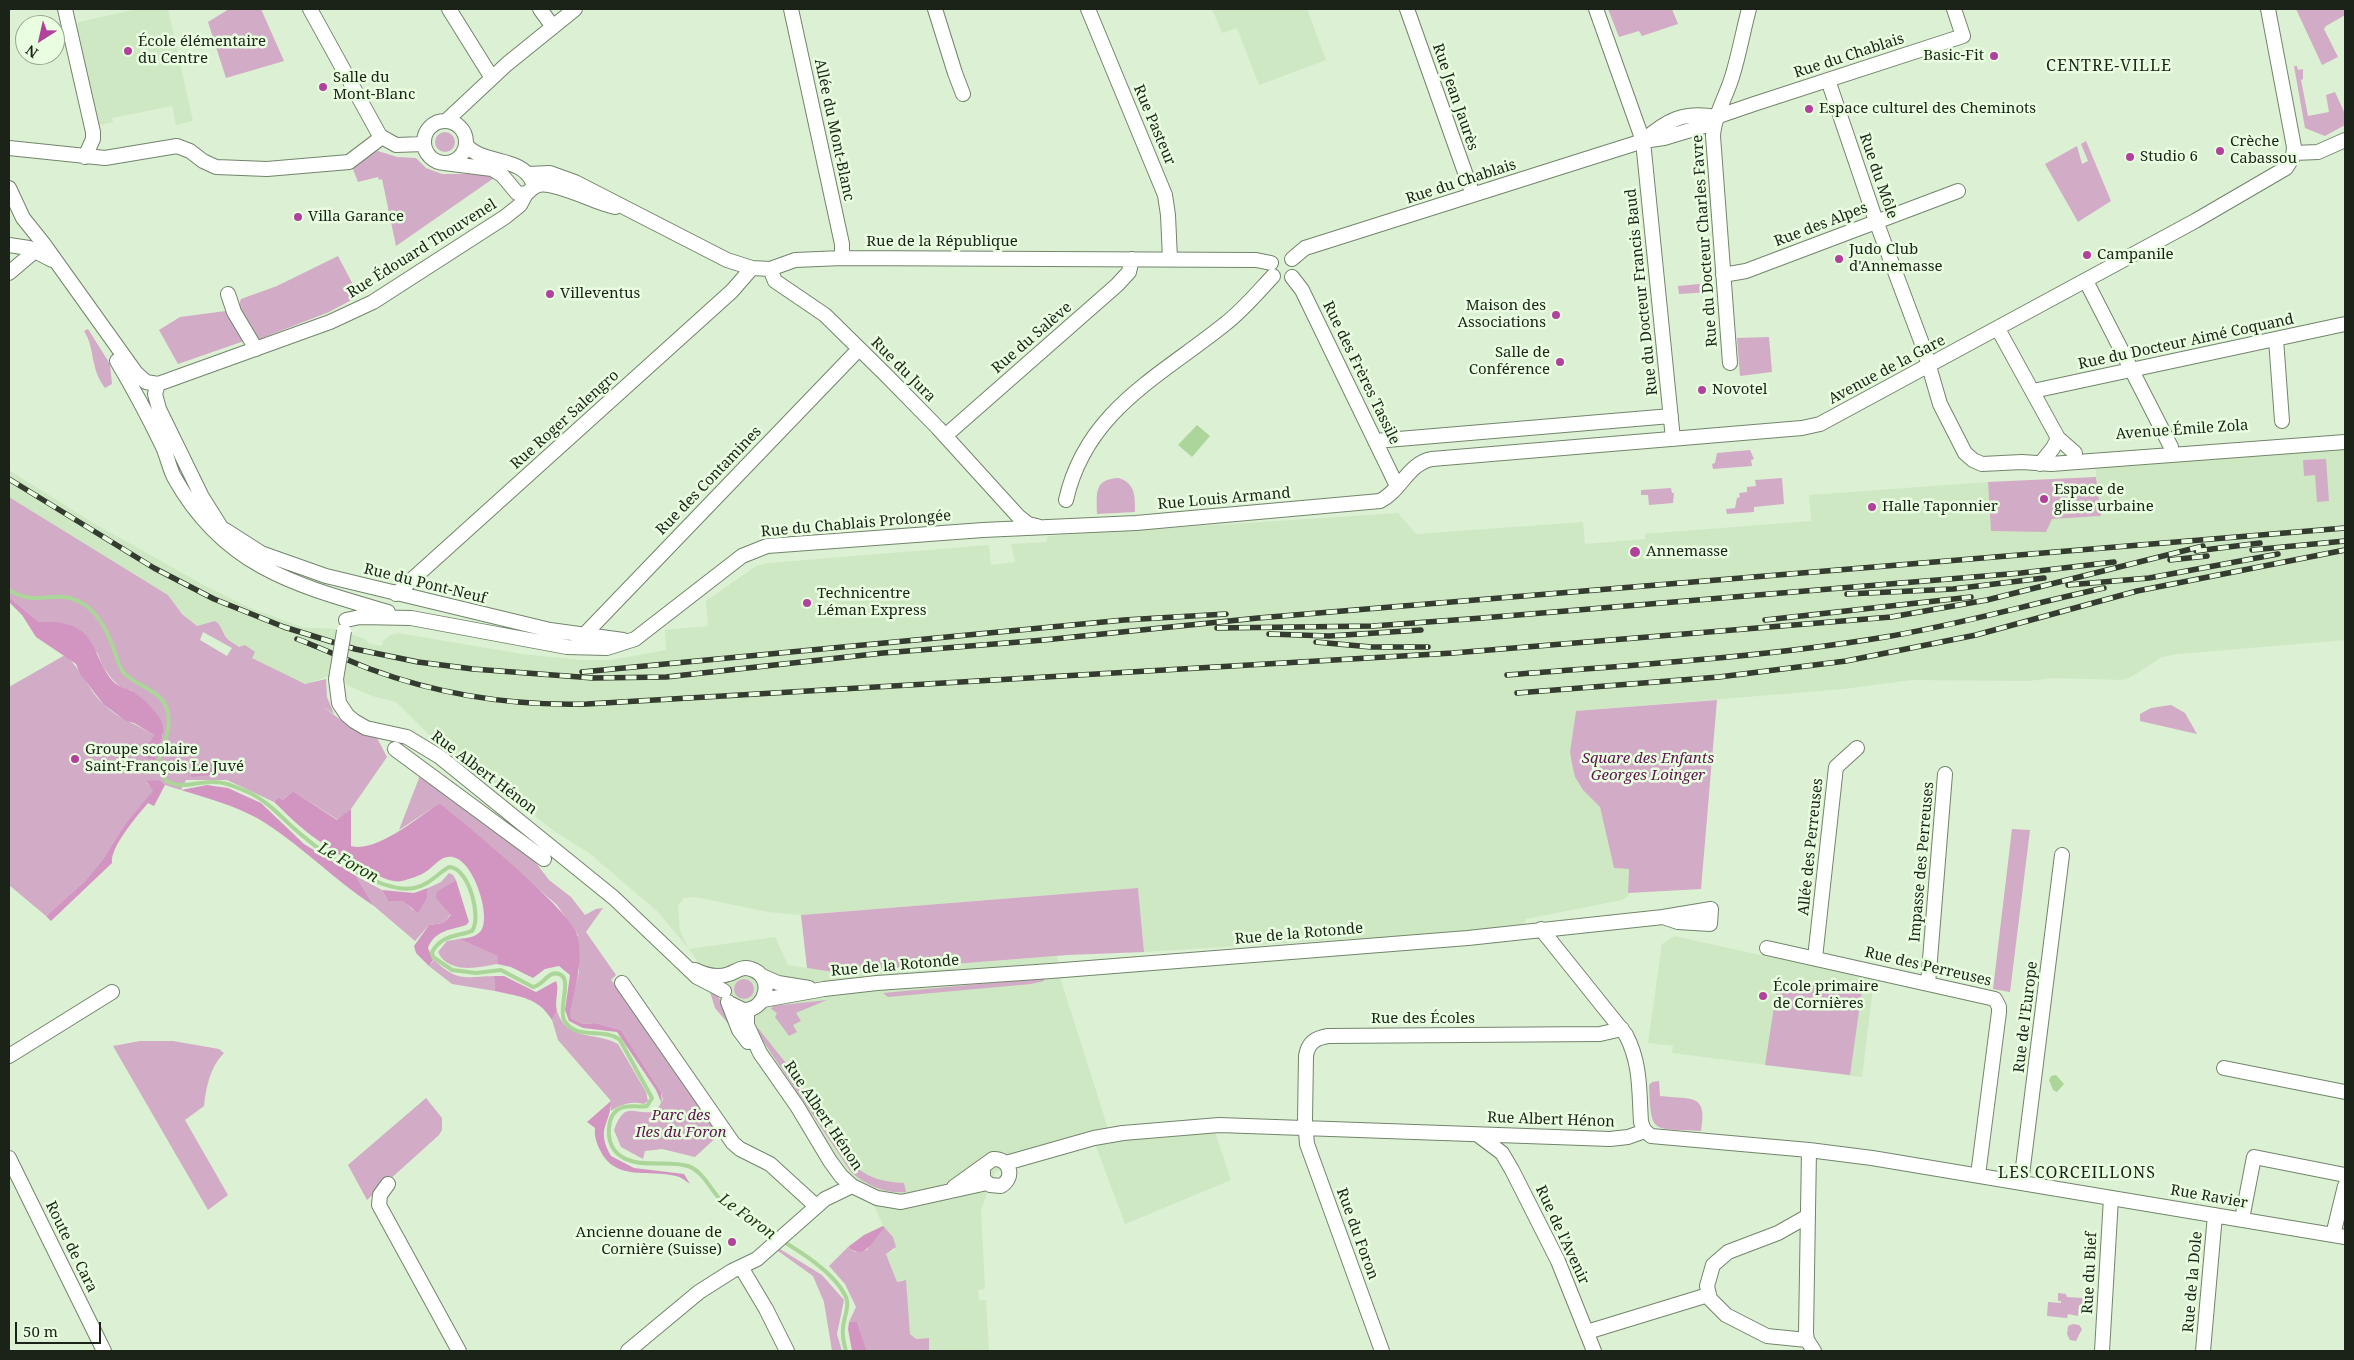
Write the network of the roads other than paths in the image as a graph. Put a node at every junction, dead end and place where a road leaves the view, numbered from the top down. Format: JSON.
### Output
{"nodes":[{"id":1,"x":65,"y":9,"type":"edge"},
{"id":2,"x":310,"y":9,"type":"edge"},
{"id":3,"x":449,"y":9,"type":"edge"},
{"id":4,"x":540,"y":9,"type":"edge"},
{"id":5,"x":575,"y":9,"type":"edge"},
{"id":6,"x":791,"y":9,"type":"edge"},
{"id":7,"x":935,"y":9,"type":"edge"},
{"id":8,"x":1088,"y":9,"type":"edge"},
{"id":9,"x":1407,"y":9,"type":"edge"},
{"id":10,"x":1596,"y":9,"type":"edge"},
{"id":11,"x":1748,"y":9,"type":"edge"},
{"id":12,"x":1954,"y":9,"type":"edge"},
{"id":13,"x":2268,"y":9,"type":"edge"},
{"id":14,"x":553,"y":27,"type":"junction"},
{"id":15,"x":492,"y":78,"type":"junction"},
{"id":16,"x":1828,"y":80,"type":"junction"},
{"id":17,"x":963,"y":94,"type":"dead end"},
{"id":18,"x":468,"y":100,"type":"junction"},
{"id":19,"x":1716,"y":117,"type":"junction"},
{"id":20,"x":446,"y":121,"type":"junction"},
{"id":21,"x":462,"y":130,"type":"junction"},
{"id":22,"x":382,"y":137,"type":"junction"},
{"id":23,"x":2345,"y":140,"type":"edge"},
{"id":24,"x":1643,"y":141,"type":"junction"},
{"id":25,"x":424,"y":144,"type":"junction"},
{"id":26,"x":466,"y":145,"type":"junction"},
{"id":27,"x":9,"y":148,"type":"edge"},
{"id":28,"x":2294,"y":153,"type":"junction"},
{"id":29,"x":90,"y":157,"type":"junction"},
{"id":30,"x":444,"y":163,"type":"junction"},
{"id":31,"x":529,"y":185,"type":"junction"},
{"id":32,"x":9,"y":188,"type":"edge"},
{"id":33,"x":1958,"y":191,"type":"dead end"},
{"id":34,"x":1472,"y":195,"type":"junction"},
{"id":35,"x":23,"y":218,"type":"junction"},
{"id":36,"x":1876,"y":221,"type":"junction"},
{"id":37,"x":9,"y":239,"type":"edge"},
{"id":38,"x":9,"y":244,"type":"edge"},
{"id":39,"x":39,"y":247,"type":"junction"},
{"id":40,"x":842,"y":258,"type":"junction"},
{"id":41,"x":1132,"y":259,"type":"junction"},
{"id":42,"x":1170,"y":259,"type":"junction"},
{"id":43,"x":1292,"y":259,"type":"junction"},
{"id":44,"x":752,"y":268,"type":"junction"},
{"id":45,"x":770,"y":269,"type":"junction"},
{"id":46,"x":1272,"y":270,"type":"junction"},
{"id":47,"x":9,"y":273,"type":"edge"},
{"id":48,"x":1723,"y":275,"type":"junction"},
{"id":49,"x":1292,"y":277,"type":"junction"},
{"id":50,"x":2086,"y":281,"type":"junction"},
{"id":51,"x":228,"y":294,"type":"dead end"},
{"id":52,"x":86,"y":306,"type":"junction"},
{"id":53,"x":2345,"y":324,"type":"edge"},
{"id":54,"x":1998,"y":329,"type":"junction"},
{"id":55,"x":2276,"y":339,"type":"junction"},
{"id":56,"x":256,"y":349,"type":"junction"},
{"id":57,"x":859,"y":349,"type":"junction"},
{"id":58,"x":1730,"y":363,"type":"dead end"},
{"id":59,"x":1929,"y":366,"type":"junction"},
{"id":60,"x":2132,"y":369,"type":"junction"},
{"id":61,"x":158,"y":384,"type":"junction"},
{"id":62,"x":2033,"y":391,"type":"junction"},
{"id":63,"x":1671,"y":416,"type":"junction"},
{"id":64,"x":2282,"y":421,"type":"dead end"},
{"id":65,"x":2345,"y":434,"type":"edge"},
{"id":66,"x":945,"y":436,"type":"junction"},
{"id":67,"x":2058,"y":438,"type":"junction"},
{"id":68,"x":1673,"y":439,"type":"junction"},
{"id":69,"x":2345,"y":442,"type":"edge"},
{"id":70,"x":1377,"y":444,"type":"junction"},
{"id":71,"x":2171,"y":447,"type":"junction"},
{"id":72,"x":2075,"y":453,"type":"junction"},
{"id":73,"x":1965,"y":459,"type":"joint"},
{"id":74,"x":2044,"y":459,"type":"junction"},
{"id":75,"x":189,"y":470,"type":"junction"},
{"id":76,"x":174,"y":475,"type":"junction"},
{"id":77,"x":1397,"y":486,"type":"junction"},
{"id":78,"x":1066,"y":500,"type":"dead end"},
{"id":79,"x":1006,"y":503,"type":"junction"},
{"id":80,"x":220,"y":526,"type":"junction"},
{"id":81,"x":1043,"y":527,"type":"junction"},
{"id":82,"x":983,"y":530,"type":"junction"},
{"id":83,"x":235,"y":549,"type":"junction"},
{"id":84,"x":396,"y":594,"type":"junction"},
{"id":85,"x":332,"y":596,"type":"junction"},
{"id":86,"x":403,"y":617,"type":"junction"},
{"id":87,"x":345,"y":625,"type":"junction"},
{"id":88,"x":583,"y":636,"type":"junction"},
{"id":89,"x":632,"y":641,"type":"junction"},
{"id":90,"x":1857,"y":748,"type":"dead end"},
{"id":91,"x":395,"y":749,"type":"dead end"},
{"id":92,"x":1945,"y":774,"type":"dead end"},
{"id":93,"x":2062,"y":855,"type":"dead end"},
{"id":94,"x":544,"y":859,"type":"dead end"},
{"id":95,"x":1663,"y":917,"type":"dead end"},
{"id":96,"x":1541,"y":929,"type":"junction"},
{"id":97,"x":1767,"y":948,"type":"dead end"},
{"id":98,"x":1816,"y":958,"type":"junction"},
{"id":99,"x":685,"y":965,"type":"junction"},
{"id":100,"x":731,"y":973,"type":"junction"},
{"id":101,"x":762,"y":976,"type":"junction"},
{"id":102,"x":622,"y":982,"type":"dead end"},
{"id":103,"x":1928,"y":984,"type":"junction"},
{"id":104,"x":824,"y":988,"type":"junction"},
{"id":105,"x":112,"y":992,"type":"dead end"},
{"id":106,"x":726,"y":997,"type":"junction"},
{"id":107,"x":763,"y":1000,"type":"junction"},
{"id":108,"x":747,"y":1010,"type":"junction"},
{"id":109,"x":1622,"y":1028,"type":"junction"},
{"id":110,"x":760,"y":1053,"type":"junction"},
{"id":111,"x":9,"y":1056,"type":"edge"},
{"id":112,"x":2224,"y":1068,"type":"dead end"},
{"id":113,"x":2345,"y":1092,"type":"edge"},
{"id":114,"x":1305,"y":1127,"type":"junction"},
{"id":115,"x":1645,"y":1132,"type":"junction"},
{"id":116,"x":1476,"y":1134,"type":"junction"},
{"id":117,"x":1511,"y":1135,"type":"junction"},
{"id":118,"x":1809,"y":1150,"type":"junction"},
{"id":119,"x":1502,"y":1154,"type":"junction"},
{"id":120,"x":9,"y":1158,"type":"edge"},
{"id":121,"x":983,"y":1167,"type":"junction"},
{"id":122,"x":1008,"y":1168,"type":"junction"},
{"id":123,"x":838,"y":1172,"type":"junction"},
{"id":124,"x":1978,"y":1175,"type":"junction"},
{"id":125,"x":2345,"y":1175,"type":"edge"},
{"id":126,"x":987,"y":1183,"type":"junction"},
{"id":127,"x":2021,"y":1183,"type":"junction"},
{"id":128,"x":388,"y":1184,"type":"dead end"},
{"id":129,"x":852,"y":1186,"type":"junction"},
{"id":130,"x":2345,"y":1186,"type":"edge"},
{"id":131,"x":950,"y":1191,"type":"junction"},
{"id":132,"x":2111,"y":1198,"type":"junction"},
{"id":133,"x":820,"y":1202,"type":"junction"},
{"id":134,"x":2215,"y":1215,"type":"junction"},
{"id":135,"x":1808,"y":1216,"type":"junction"},
{"id":136,"x":2242,"y":1219,"type":"junction"},
{"id":137,"x":2339,"y":1236,"type":"edge"},
{"id":138,"x":741,"y":1267,"type":"junction"},
{"id":139,"x":1708,"y":1295,"type":"junction"},
{"id":140,"x":1587,"y":1332,"type":"junction"},
{"id":141,"x":1810,"y":1346,"type":"edge"},
{"id":142,"x":104,"y":1351,"type":"edge"},
{"id":143,"x":459,"y":1351,"type":"edge"},
{"id":144,"x":628,"y":1351,"type":"edge"},
{"id":145,"x":787,"y":1351,"type":"edge"},
{"id":146,"x":1382,"y":1351,"type":"edge"},
{"id":147,"x":1594,"y":1351,"type":"edge"},
{"id":148,"x":2102,"y":1351,"type":"edge"},
{"id":149,"x":2203,"y":1351,"type":"edge"}],
"edges":[{"from":1,"to":29,"type":"street"},
{"from":2,"to":22,"type":"street"},
{"from":3,"to":15,"type":"street"},
{"from":4,"to":14,"type":"street"},
{"from":5,"to":14,"type":"street"},
{"from":6,"to":40,"type":"street","name":"Allée du Mont-Blanc"},
{"from":7,"to":17,"type":"street"},
{"from":8,"to":42,"type":"street","name":"Rue Pasteur"},
{"from":9,"to":34,"type":"street","name":"Rue Jean Jaurès"},
{"from":10,"to":24,"type":"street","name":"Rue du Docteur Francis Baud"},
{"from":11,"to":19,"type":"street","name":"Rue du Docteur Charles Favre"},
{"from":12,"to":16,"type":"street","name":"Rue du Chablais"},
{"from":13,"to":28,"type":"street"},
{"from":14,"to":15,"type":"street"},
{"from":15,"to":18,"type":"street"},
{"from":16,"to":19,"type":"street","name":"Rue du Chablais"},
{"from":16,"to":36,"type":"street","name":"Rue du Môle"},
{"from":18,"to":20,"type":"street"},
{"from":18,"to":21,"type":"street"},
{"from":19,"to":24,"type":"street","name":"Rue du Chablais"},
{"from":19,"to":48,"type":"street","name":"Rue du Docteur Charles Favre"},
{"from":20,"to":21,"type":"street"},
{"from":20,"to":25,"type":"street"},
{"from":21,"to":26,"type":"street"},
{"from":22,"to":25,"type":"street"},
{"from":22,"to":29,"type":"street"},
{"from":23,"to":28,"type":"street"},
{"from":24,"to":34,"type":"street","name":"Rue du Chablais"},
{"from":24,"to":63,"type":"street","name":"Rue du Docteur Francis Baud"},
{"from":25,"to":30,"type":"street"},
{"from":26,"to":30,"type":"street"},
{"from":26,"to":31,"type":"street","name":"Rue de la République"},
{"from":27,"to":29,"type":"street"},
{"from":28,"to":50,"type":"street","name":"Avenue de la Gare"},
{"from":30,"to":31,"type":"street"},
{"from":31,"to":44,"type":"street","name":"Rue de la République"},
{"from":31,"to":56,"type":"street","name":"Rue Édouard Thouvenel"},
{"from":32,"to":35,"type":"street"},
{"from":33,"to":36,"type":"street","name":"Rue des Alpes"},
{"from":34,"to":43,"type":"street","name":"Rue du Chablais"},
{"from":35,"to":37,"type":"street"},
{"from":35,"to":39,"type":"street"},
{"from":36,"to":48,"type":"street","name":"Rue des Alpes"},
{"from":36,"to":59,"type":"street","name":"Rue du Môle"},
{"from":38,"to":39,"type":"street"},
{"from":39,"to":47,"type":"street"},
{"from":39,"to":52,"type":"street","name":"Rue du Pont-Neuf"},
{"from":40,"to":41,"type":"street","name":"Rue de la République"},
{"from":40,"to":45,"type":"street","name":"Rue de la République"},
{"from":41,"to":42,"type":"street","name":"Rue de la République"},
{"from":41,"to":66,"type":"street","name":"Rue du Salève"},
{"from":42,"to":46,"type":"street","name":"Rue de la République"},
{"from":43,"to":46,"type":"street"},
{"from":43,"to":49,"type":"street"},
{"from":44,"to":45,"type":"street","name":"Rue de la République"},
{"from":44,"to":84,"type":"street","name":"Rue Roger Salengro"},
{"from":45,"to":57,"type":"street","name":"Rue du Jura"},
{"from":46,"to":49,"type":"street"},
{"from":46,"to":78,"type":"street"},
{"from":48,"to":58,"type":"street","name":"Rue du Docteur Charles Favre"},
{"from":49,"to":70,"type":"street","name":"Rue des Frères Tassile"},
{"from":50,"to":54,"type":"street","name":"Avenue de la Gare"},
{"from":50,"to":60,"type":"street"},
{"from":51,"to":56,"type":"street"},
{"from":52,"to":61,"type":"street","name":"Rue du Pont-Neuf"},
{"from":52,"to":76,"type":"street","name":"Rue du Pont-Neuf"},
{"from":53,"to":55,"type":"street","name":"Rue du Docteur Aimé Coquand"},
{"from":54,"to":59,"type":"street","name":"Avenue de la Gare"},
{"from":54,"to":62,"type":"street"},
{"from":55,"to":60,"type":"street","name":"Rue du Docteur Aimé Coquand"},
{"from":55,"to":64,"type":"street"},
{"from":56,"to":61,"type":"street","name":"Rue Édouard Thouvenel"},
{"from":57,"to":66,"type":"street","name":"Rue du Jura"},
{"from":57,"to":88,"type":"street","name":"Rue des Contamines"},
{"from":59,"to":68,"type":"street","name":"Avenue de la Gare"},
{"from":59,"to":73,"type":"street","name":"Rue du Môle"},
{"from":60,"to":62,"type":"street","name":"Rue du Docteur Aimé Coquand"},
{"from":60,"to":71,"type":"street"},
{"from":61,"to":75,"type":"street","name":"Rue du Pont-Neuf"},
{"from":62,"to":67,"type":"street"},
{"from":63,"to":68,"type":"street","name":"Rue du Docteur Francis Baud"},
{"from":63,"to":70,"type":"street"},
{"from":65,"to":71,"type":"street","name":"Avenue Émile Zola"},
{"from":66,"to":79,"type":"street","name":"Rue du Jura"},
{"from":67,"to":72,"type":"street"},
{"from":67,"to":74,"type":"street"},
{"from":68,"to":77,"type":"street","name":"Avenue de la Gare"},
{"from":69,"to":74,"type":"street","name":"Avenue Émile Zola"},
{"from":70,"to":77,"type":"street","name":"Rue des Frères Tassile"},
{"from":71,"to":72,"type":"street","name":"Avenue Émile Zola"},
{"from":72,"to":74,"type":"street","name":"Avenue Émile Zola"},
{"from":73,"to":74,"type":"street","name":"Avenue Émile Zola"},
{"from":75,"to":76,"type":"street"},
{"from":75,"to":80,"type":"street","name":"Rue du Pont-Neuf"},
{"from":76,"to":83,"type":"street","name":"Rue du Pont-Neuf"},
{"from":77,"to":81,"type":"street","name":"Rue Louis Armand"},
{"from":79,"to":81,"type":"street","name":"Rue du Jura"},
{"from":79,"to":82,"type":"street"},
{"from":80,"to":83,"type":"street","name":"Rue du Pont-Neuf"},
{"from":80,"to":84,"type":"street","name":"Rue du Pont-Neuf"},
{"from":81,"to":82,"type":"street","name":"Rue du Chablais Prolongée"},
{"from":82,"to":89,"type":"street","name":"Rue du Chablais Prolongée"},
{"from":83,"to":85,"type":"street","name":"Rue du Pont-Neuf"},
{"from":84,"to":88,"type":"street","name":"Rue du Pont-Neuf"},
{"from":85,"to":86,"type":"street","name":"Rue du Chablais Prolongée"},
{"from":85,"to":87,"type":"street"},
{"from":86,"to":87,"type":"street","name":"Rue du Chablais Prolongée"},
{"from":86,"to":89,"type":"street","name":"Rue du Chablais Prolongée"},
{"from":87,"to":99,"type":"street","name":"Rue Albert Hénon","bridge":true},
{"from":88,"to":89,"type":"street","name":"Rue du Pont-Neuf"},
{"from":90,"to":98,"type":"street","name":"Allée des Perreuses"},
{"from":91,"to":94,"type":"street"},
{"from":92,"to":103,"type":"street","name":"Impasse des Perreuses"},
{"from":93,"to":127,"type":"street","name":"Rue de l'Europe"},
{"from":95,"to":96,"type":"street","name":"Rue de la Rotonde"},
{"from":96,"to":104,"type":"street","name":"Rue de la Rotonde"},
{"from":96,"to":109,"type":"street"},
{"from":97,"to":98,"type":"street","name":"Rue des Perreuses"},
{"from":98,"to":103,"type":"street","name":"Rue des Perreuses"},
{"from":99,"to":100,"type":"street","name":"Rue Albert Hénon"},
{"from":99,"to":106,"type":"street","name":"Rue Albert Hénon"},
{"from":100,"to":101,"type":"street","name":"Rue Albert Hénon"},
{"from":100,"to":106,"type":"street"},
{"from":101,"to":104,"type":"street","name":"Rue de la Rotonde"},
{"from":101,"to":107,"type":"street"},
{"from":102,"to":133,"type":"street"},
{"from":103,"to":124,"type":"street","name":"Rue des Perreuses"},
{"from":104,"to":107,"type":"street","name":"Rue de la Rotonde"},
{"from":105,"to":111,"type":"street"},
{"from":106,"to":108,"type":"street","name":"Rue Albert Hénon"},
{"from":106,"to":110,"type":"street","name":"Rue Albert Hénon"},
{"from":107,"to":108,"type":"street"},
{"from":108,"to":110,"type":"street","name":"Rue Albert Hénon"},
{"from":109,"to":114,"type":"street","name":"Rue des Écoles"},
{"from":109,"to":115,"type":"street"},
{"from":110,"to":123,"type":"street","name":"Rue Albert Hénon"},
{"from":112,"to":113,"type":"street"},
{"from":114,"to":116,"type":"street","name":"Rue Albert Hénon"},
{"from":114,"to":122,"type":"street","name":"Rue Albert Hénon"},
{"from":114,"to":146,"type":"street","name":"Rue du Foron"},
{"from":115,"to":117,"type":"street","name":"Rue Albert Hénon"},
{"from":115,"to":118,"type":"street","name":"Rue Albert Hénon"},
{"from":116,"to":117,"type":"street","name":"Rue Albert Hénon"},
{"from":116,"to":119,"type":"street","name":"Rue de l'Avenir"},
{"from":117,"to":119,"type":"street"},
{"from":118,"to":124,"type":"street","name":"Rue Albert Hénon"},
{"from":118,"to":135,"type":"street"},
{"from":119,"to":140,"type":"street","name":"Rue de l'Avenir"},
{"from":120,"to":142,"type":"street","name":"Route de Cara"},
{"from":121,"to":122,"type":"street","name":"Rue Albert Hénon"},
{"from":121,"to":126,"type":"street"},
{"from":121,"to":131,"type":"street","name":"Rue Albert Hénon"},
{"from":122,"to":126,"type":"street","name":"Rue Albert Hénon"},
{"from":123,"to":129,"type":"street","name":"Rue Albert Hénon"},
{"from":123,"to":133,"type":"street"},
{"from":124,"to":127,"type":"street","name":"Rue Ravier"},
{"from":125,"to":136,"type":"street"},
{"from":126,"to":131,"type":"street","name":"Rue Albert Hénon"},
{"from":127,"to":132,"type":"street","name":"Rue Ravier"},
{"from":128,"to":143,"type":"street"},
{"from":129,"to":131,"type":"street","name":"Rue Albert Hénon"},
{"from":129,"to":133,"type":"street"},
{"from":130,"to":137,"type":"street"},
{"from":132,"to":134,"type":"street","name":"Rue Ravier"},
{"from":132,"to":148,"type":"street","name":"Rue du Bief"},
{"from":133,"to":138,"type":"street"},
{"from":134,"to":136,"type":"street","name":"Rue Ravier"},
{"from":134,"to":149,"type":"street","name":"Rue de la Dole"},
{"from":135,"to":139,"type":"street"},
{"from":135,"to":141,"type":"street"},
{"from":136,"to":137,"type":"street","name":"Rue Ravier"},
{"from":138,"to":144,"type":"street"},
{"from":138,"to":145,"type":"street"},
{"from":139,"to":140,"type":"street"},
{"from":139,"to":141,"type":"street"},
{"from":140,"to":147,"type":"street","name":"Rue de l'Avenir"}]}
